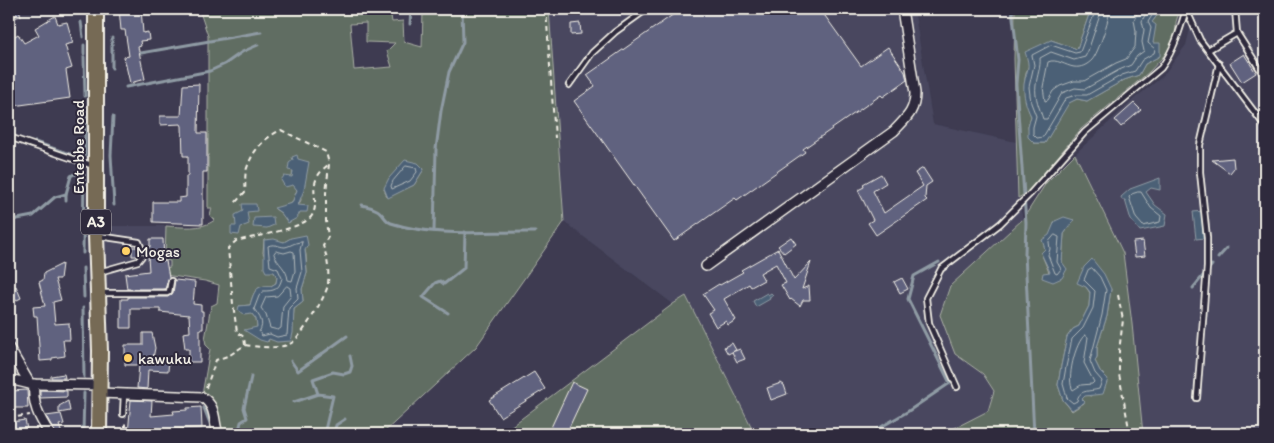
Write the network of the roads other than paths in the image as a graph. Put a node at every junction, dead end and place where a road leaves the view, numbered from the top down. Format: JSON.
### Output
{"nodes":[{"id":1,"x":96,"y":9,"type":"edge"},
{"id":2,"x":647,"y":9,"type":"edge"},
{"id":3,"x":902,"y":9,"type":"edge"},
{"id":4,"x":1186,"y":9,"type":"edge"},
{"id":5,"x":1235,"y":9,"type":"edge"},
{"id":6,"x":1238,"y":32,"type":"junction"},
{"id":7,"x":1208,"y":50,"type":"junction"},
{"id":8,"x":1219,"y":64,"type":"junction"},
{"id":9,"x":1265,"y":72,"type":"edge"},
{"id":10,"x":569,"y":85,"type":"dead end"},
{"id":11,"x":1265,"y":126,"type":"edge"},
{"id":12,"x":9,"y":137,"type":"edge"},
{"id":13,"x":95,"y":166,"type":"junction"},
{"id":14,"x":96,"y":235,"type":"junction"},
{"id":15,"x":141,"y":247,"type":"dead end"},
{"id":16,"x":142,"y":256,"type":"dead end"},
{"id":17,"x":706,"y":266,"type":"dead end"},
{"id":18,"x":98,"y":272,"type":"junction"},
{"id":19,"x":171,"y":281,"type":"dead end"},
{"id":20,"x":98,"y":293,"type":"junction"},
{"id":21,"x":9,"y":348,"type":"edge"},
{"id":22,"x":9,"y":379,"type":"edge"},
{"id":23,"x":32,"y":384,"type":"junction"},
{"id":24,"x":957,"y":387,"type":"dead end"},
{"id":25,"x":100,"y":389,"type":"junction"},
{"id":26,"x":124,"y":394,"type":"junction"},
{"id":27,"x":1197,"y":398,"type":"dead end"},
{"id":28,"x":123,"y":414,"type":"road end"},
{"id":29,"x":50,"y":434,"type":"edge"},
{"id":30,"x":98,"y":434,"type":"edge"},
{"id":31,"x":218,"y":434,"type":"edge"}],
"edges":[{"from":1,"to":13,"type":"main road","name":"Entebbe Road","number":"A3"},
{"from":2,"to":10,"type":"lane"},
{"from":3,"to":17,"type":"street"},
{"from":4,"to":7,"type":"lane"},
{"from":4,"to":24,"type":"lane"},
{"from":5,"to":6,"type":"lane"},
{"from":6,"to":7,"type":"lane"},
{"from":6,"to":9,"type":"lane"},
{"from":7,"to":8,"type":"lane"},
{"from":8,"to":11,"type":"lane"},
{"from":8,"to":27,"type":"lane"},
{"from":12,"to":13,"type":"lane"},
{"from":13,"to":14,"type":"main road","name":"Entebbe Road","number":"A3"},
{"from":14,"to":15,"type":"lane"},
{"from":14,"to":18,"type":"main road","name":"Entebbe Road","number":"A3"},
{"from":16,"to":18,"type":"lane"},
{"from":18,"to":20,"type":"main road","name":"Entebbe Road","number":"A3"},
{"from":19,"to":20,"type":"lane"},
{"from":20,"to":25,"type":"main road","name":"Entebbe Road","number":"A3"},
{"from":21,"to":23,"type":"street"},
{"from":22,"to":23,"type":"street"},
{"from":23,"to":25,"type":"street"},
{"from":23,"to":29,"type":"street"},
{"from":25,"to":26,"type":"street"},
{"from":25,"to":30,"type":"main road","name":"Entebbe Road","number":"A3"},
{"from":26,"to":28,"type":"lane"},
{"from":26,"to":31,"type":"street"}]}
